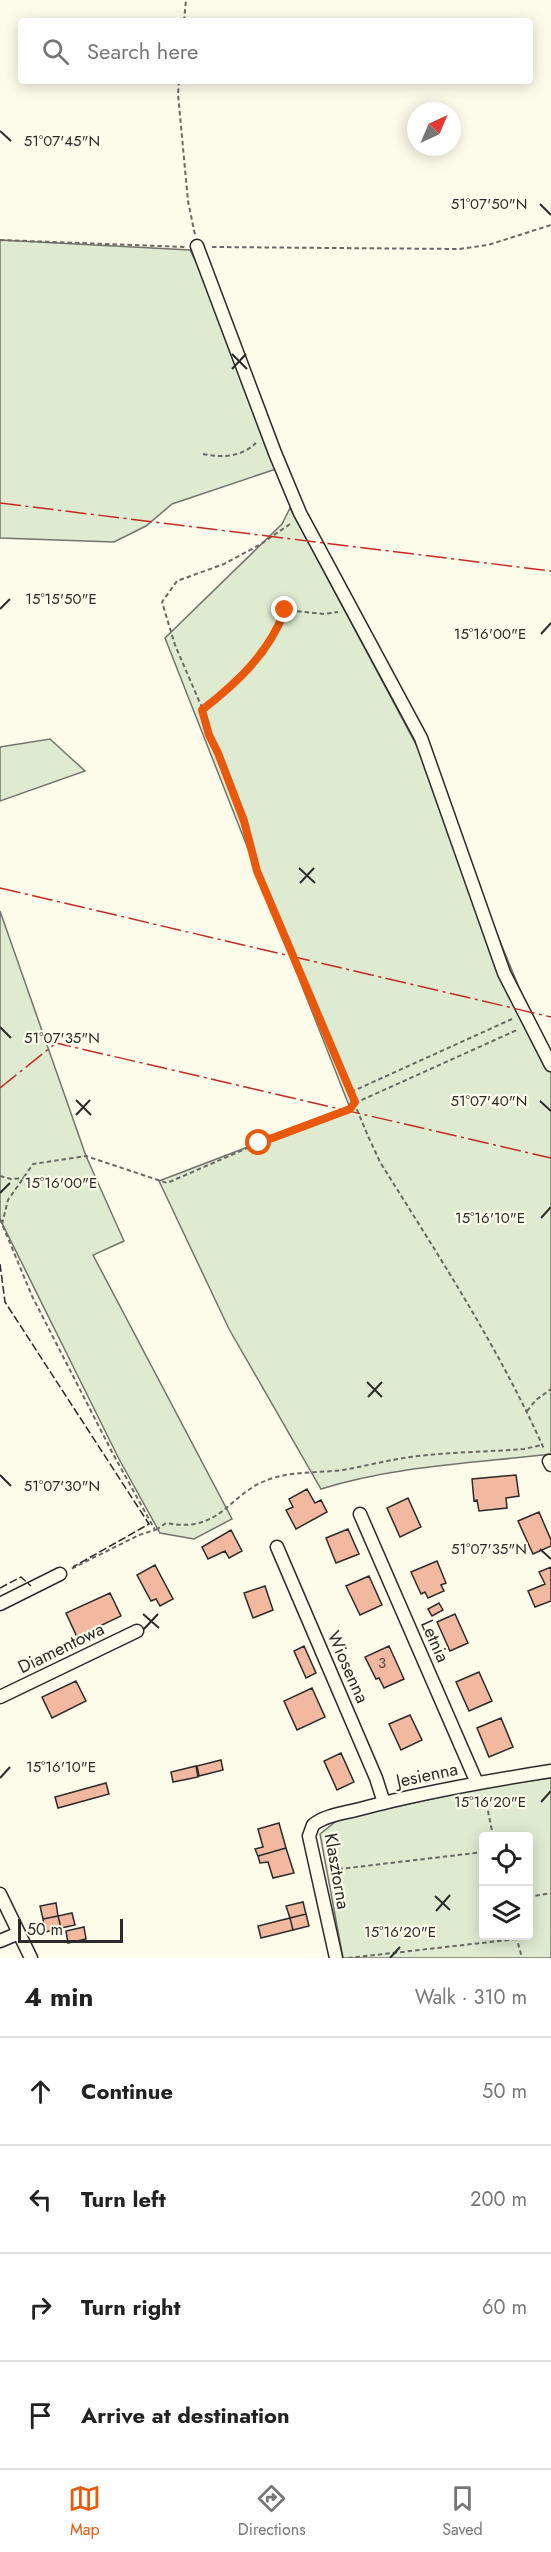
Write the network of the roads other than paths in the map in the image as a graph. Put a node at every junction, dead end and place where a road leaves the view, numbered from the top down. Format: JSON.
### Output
{"nodes":[{"id":1,"x":198,"y":246,"type":"road end"},
{"id":2,"x":551,"y":1065,"type":"edge"},
{"id":3,"x":360,"y":1514,"type":"dead end"},
{"id":4,"x":277,"y":1547,"type":"dead end"},
{"id":5,"x":60,"y":1574,"type":"road end"},
{"id":6,"x":0,"y":1604,"type":"edge"},
{"id":7,"x":137,"y":1631,"type":"dead end"},
{"id":8,"x":0,"y":1697,"type":"edge"},
{"id":9,"x":551,"y":1771,"type":"edge"},
{"id":10,"x":479,"y":1782,"type":"junction"},
{"id":11,"x":384,"y":1803,"type":"junction"},
{"id":12,"x":313,"y":1825,"type":"joint"},
{"id":13,"x":0,"y":1894,"type":"edge"},
{"id":14,"x":19,"y":1933,"type":"junction"},
{"id":15,"x":0,"y":1941,"type":"edge"},
{"id":16,"x":31,"y":1958,"type":"edge"},
{"id":17,"x":336,"y":1958,"type":"edge"}],
"edges":[{"from":1,"to":2,"type":"street"},
{"from":3,"to":10,"type":"street","name":"Letnia"},
{"from":4,"to":11,"type":"street","name":"Wiosenna"},
{"from":5,"to":6,"type":"street"},
{"from":7,"to":8,"type":"street","name":"Diamentowa"},
{"from":9,"to":10,"type":"street","name":"Jesienna"},
{"from":10,"to":11,"type":"street","name":"Jesienna"},
{"from":11,"to":12,"type":"street","name":"Jesienna"},
{"from":12,"to":17,"type":"street","name":"Klasztorna"},
{"from":13,"to":14,"type":"street"},
{"from":14,"to":15,"type":"street"},
{"from":14,"to":16,"type":"street"}]}
